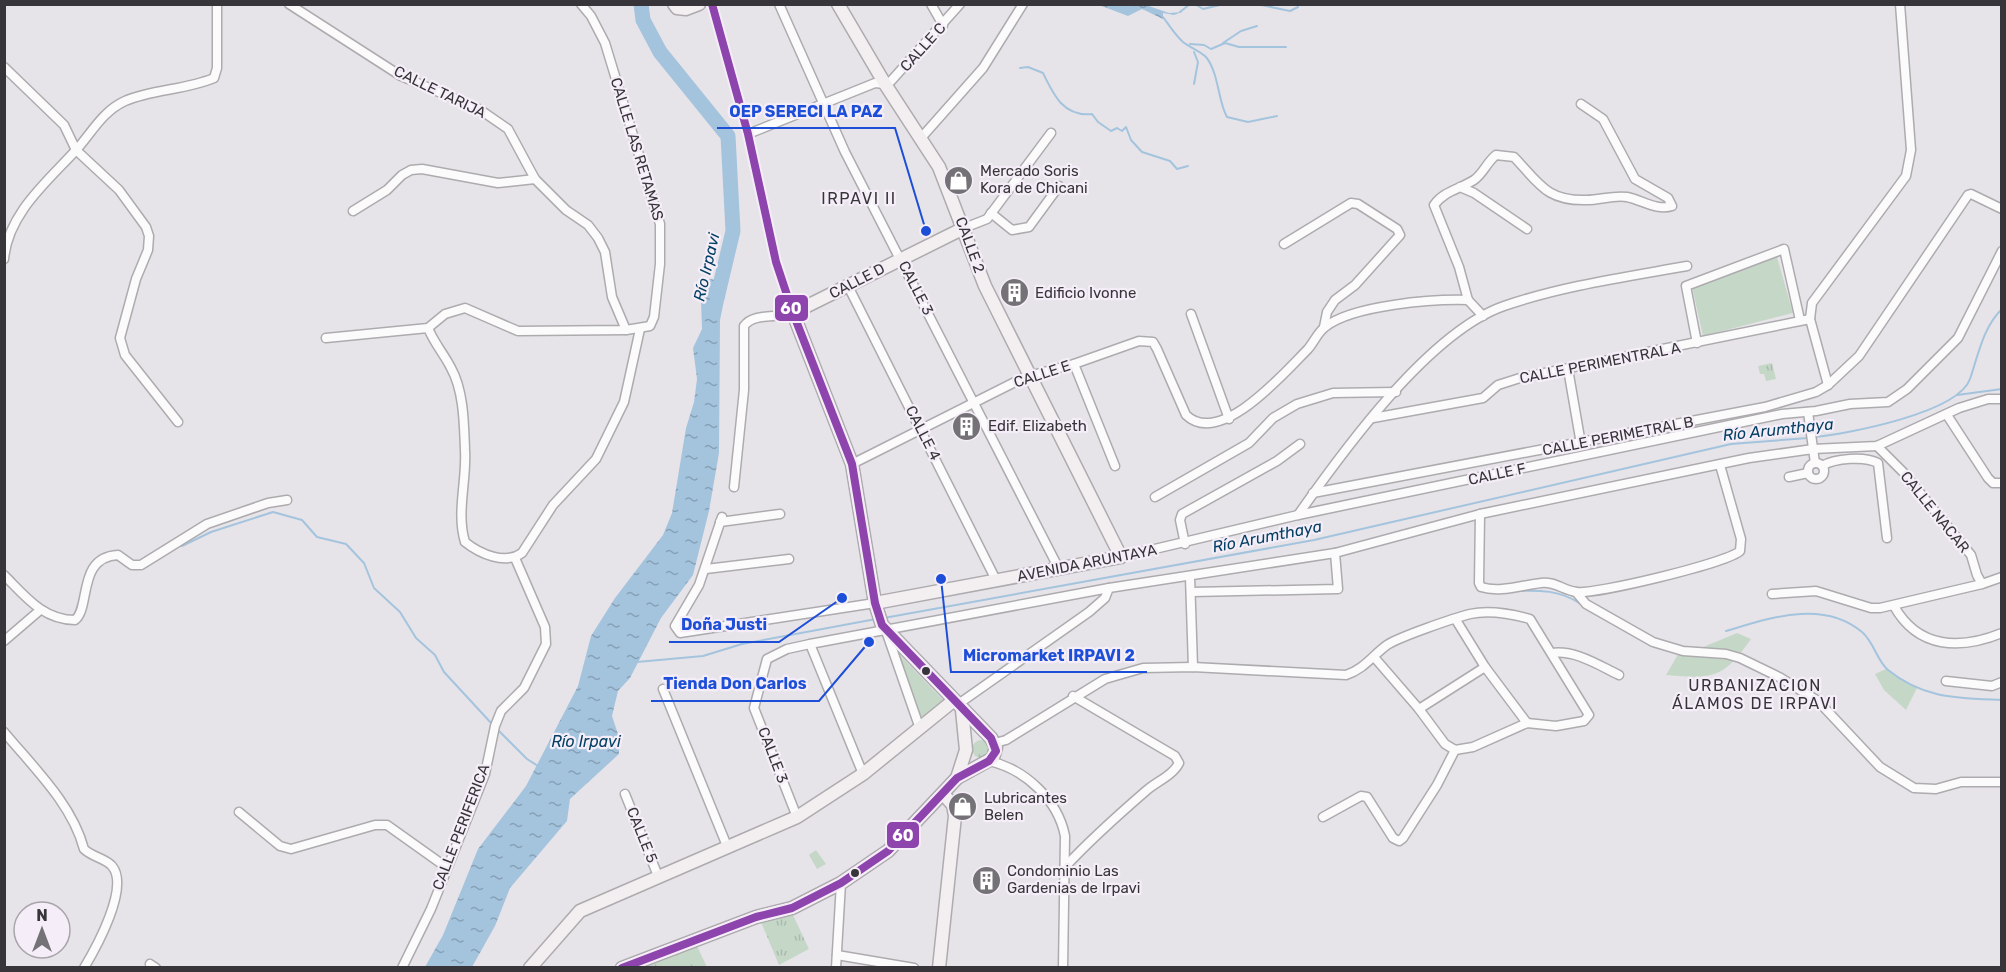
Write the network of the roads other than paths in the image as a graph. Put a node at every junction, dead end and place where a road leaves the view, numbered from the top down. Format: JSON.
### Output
{"nodes":[{"id":1,"x":217,"y":4,"type":"edge"},
{"id":2,"x":289,"y":4,"type":"edge"},
{"id":3,"x":581,"y":4,"type":"edge"},
{"id":4,"x":674,"y":4,"type":"edge"},
{"id":5,"x":699,"y":4,"type":"edge"},
{"id":6,"x":712,"y":4,"type":"edge"},
{"id":7,"x":779,"y":4,"type":"edge"},
{"id":8,"x":838,"y":4,"type":"edge"},
{"id":9,"x":932,"y":4,"type":"edge"},
{"id":10,"x":960,"y":4,"type":"edge"},
{"id":11,"x":1023,"y":4,"type":"edge"},
{"id":12,"x":1900,"y":4,"type":"edge"},
{"id":13,"x":943,"y":25,"type":"junction"},
{"id":14,"x":4,"y":67,"type":"edge"},
{"id":15,"x":885,"y":84,"type":"junction"},
{"id":16,"x":823,"y":104,"type":"junction"},
{"id":17,"x":1581,"y":104,"type":"dead end"},
{"id":18,"x":1051,"y":133,"type":"dead end"},
{"id":19,"x":748,"y":134,"type":"junction"},
{"id":20,"x":921,"y":138,"type":"junction"},
{"id":21,"x":76,"y":150,"type":"junction"},
{"id":22,"x":535,"y":179,"type":"junction"},
{"id":23,"x":1059,"y":186,"type":"dead end"},
{"id":24,"x":1460,"y":187,"type":"junction"},
{"id":25,"x":2001,"y":209,"type":"edge"},
{"id":26,"x":353,"y":211,"type":"dead end"},
{"id":27,"x":991,"y":213,"type":"junction"},
{"id":28,"x":964,"y":228,"type":"junction"},
{"id":29,"x":1527,"y":229,"type":"dead end"},
{"id":30,"x":1284,"y":244,"type":"dead end"},
{"id":31,"x":2001,"y":250,"type":"edge"},
{"id":32,"x":901,"y":258,"type":"junction"},
{"id":33,"x":4,"y":259,"type":"edge"},
{"id":34,"x":1687,"y":266,"type":"dead end"},
{"id":35,"x":848,"y":286,"type":"junction"},
{"id":36,"x":1468,"y":300,"type":"junction"},
{"id":37,"x":793,"y":313,"type":"junction"},
{"id":38,"x":1191,"y":314,"type":"dead end"},
{"id":39,"x":1483,"y":316,"type":"junction"},
{"id":40,"x":1810,"y":319,"type":"junction"},
{"id":41,"x":1800,"y":320,"type":"junction"},
{"id":42,"x":1324,"y":327,"type":"junction"},
{"id":43,"x":428,"y":328,"type":"junction"},
{"id":44,"x":640,"y":329,"type":"junction"},
{"id":45,"x":626,"y":330,"type":"junction"},
{"id":46,"x":326,"y":338,"type":"dead end"},
{"id":47,"x":1697,"y":343,"type":"junction"},
{"id":48,"x":1074,"y":364,"type":"junction"},
{"id":49,"x":1568,"y":369,"type":"junction"},
{"id":50,"x":1030,"y":376,"type":"junction"},
{"id":51,"x":1828,"y":385,"type":"junction"},
{"id":52,"x":1396,"y":392,"type":"junction"},
{"id":53,"x":2001,"y":399,"type":"edge"},
{"id":54,"x":975,"y":403,"type":"junction"},
{"id":55,"x":1808,"y":412,"type":"junction"},
{"id":56,"x":1947,"y":416,"type":"junction"},
{"id":57,"x":1373,"y":418,"type":"junction"},
{"id":58,"x":1229,"y":419,"type":"junction"},
{"id":59,"x":178,"y":422,"type":"dead end"},
{"id":60,"x":922,"y":429,"type":"junction"},
{"id":61,"x":1300,"y":444,"type":"dead end"},
{"id":62,"x":1581,"y":444,"type":"junction"},
{"id":63,"x":1877,"y":446,"type":"junction"},
{"id":64,"x":1812,"y":448,"type":"junction"},
{"id":65,"x":852,"y":464,"type":"junction"},
{"id":66,"x":1720,"y":465,"type":"junction"},
{"id":67,"x":1818,"y":465,"type":"junction"},
{"id":68,"x":1115,"y":466,"type":"dead end"},
{"id":69,"x":1808,"y":472,"type":"junction"},
{"id":70,"x":1789,"y":477,"type":"dead end"},
{"id":71,"x":2001,"y":483,"type":"edge"},
{"id":72,"x":734,"y":487,"type":"dead end"},
{"id":73,"x":1313,"y":494,"type":"junction"},
{"id":74,"x":1155,"y":497,"type":"dead end"},
{"id":75,"x":287,"y":500,"type":"dead end"},
{"id":76,"x":780,"y":514,"type":"dead end"},
{"id":77,"x":1480,"y":514,"type":"junction"},
{"id":78,"x":1298,"y":515,"type":"junction"},
{"id":79,"x":1887,"y":538,"type":"dead end"},
{"id":80,"x":1185,"y":544,"type":"junction"},
{"id":81,"x":1335,"y":553,"type":"junction"},
{"id":82,"x":1121,"y":557,"type":"junction"},
{"id":83,"x":515,"y":558,"type":"junction"},
{"id":84,"x":789,"y":559,"type":"dead end"},
{"id":85,"x":706,"y":568,"type":"junction"},
{"id":86,"x":1059,"y":569,"type":"junction"},
{"id":87,"x":4,"y":575,"type":"edge"},
{"id":88,"x":1190,"y":577,"type":"junction"},
{"id":89,"x":2001,"y":577,"type":"edge"},
{"id":90,"x":996,"y":580,"type":"junction"},
{"id":91,"x":1982,"y":584,"type":"junction"},
{"id":92,"x":1109,"y":588,"type":"junction"},
{"id":93,"x":1192,"y":592,"type":"junction"},
{"id":94,"x":1576,"y":592,"type":"junction"},
{"id":95,"x":1772,"y":594,"type":"dead end"},
{"id":96,"x":1894,"y":606,"type":"junction"},
{"id":97,"x":39,"y":611,"type":"junction"},
{"id":98,"x":880,"y":618,"type":"junction"},
{"id":99,"x":1456,"y":620,"type":"junction"},
{"id":100,"x":2001,"y":633,"type":"edge"},
{"id":101,"x":4,"y":641,"type":"edge"},
{"id":102,"x":810,"y":644,"type":"junction"},
{"id":103,"x":1552,"y":652,"type":"junction"},
{"id":104,"x":1374,"y":657,"type":"junction"},
{"id":105,"x":1193,"y":667,"type":"junction"},
{"id":106,"x":1485,"y":667,"type":"junction"},
{"id":107,"x":1619,"y":675,"type":"dead end"},
{"id":108,"x":1946,"y":681,"type":"dead end"},
{"id":109,"x":2001,"y":682,"type":"edge"},
{"id":110,"x":663,"y":689,"type":"dead end"},
{"id":111,"x":1073,"y":696,"type":"junction"},
{"id":112,"x":957,"y":705,"type":"junction"},
{"id":113,"x":1419,"y":709,"type":"junction"},
{"id":114,"x":1527,"y":723,"type":"junction"},
{"id":115,"x":919,"y":726,"type":"junction"},
{"id":116,"x":4,"y":732,"type":"edge"},
{"id":117,"x":984,"y":734,"type":"junction"},
{"id":118,"x":995,"y":743,"type":"junction"},
{"id":119,"x":967,"y":747,"type":"junction"},
{"id":120,"x":1455,"y":750,"type":"junction"},
{"id":121,"x":986,"y":762,"type":"junction"},
{"id":122,"x":863,"y":774,"type":"junction"},
{"id":123,"x":957,"y":778,"type":"junction"},
{"id":124,"x":2001,"y":782,"type":"edge"},
{"id":125,"x":625,"y":794,"type":"dead end"},
{"id":126,"x":944,"y":795,"type":"junction"},
{"id":127,"x":239,"y":812,"type":"dead end"},
{"id":128,"x":796,"y":817,"type":"junction"},
{"id":129,"x":1323,"y":817,"type":"dead end"},
{"id":130,"x":727,"y":846,"type":"junction"},
{"id":131,"x":446,"y":867,"type":"junction"},
{"id":132,"x":1064,"y":868,"type":"junction"},
{"id":133,"x":658,"y":876,"type":"junction"},
{"id":134,"x":841,"y":883,"type":"junction"},
{"id":135,"x":837,"y":955,"type":"junction"},
{"id":136,"x":629,"y":966,"type":"edge"},
{"id":137,"x":84,"y":968,"type":"edge"},
{"id":138,"x":402,"y":968,"type":"edge"},
{"id":139,"x":530,"y":968,"type":"edge"},
{"id":140,"x":836,"y":968,"type":"edge"},
{"id":141,"x":914,"y":968,"type":"edge"},
{"id":142,"x":939,"y":968,"type":"edge"},
{"id":143,"x":1063,"y":968,"type":"edge"}],
"edges":[{"from":1,"to":21,"type":"street"},
{"from":2,"to":22,"type":"street","name":"CALLE TARIJA"},
{"from":3,"to":44,"type":"street","name":"CALLE LAS RETAMAS"},
{"from":4,"to":5,"type":"main road"},
{"from":6,"to":19,"type":"street"},
{"from":7,"to":16,"type":"street","name":"CALLE 3"},
{"from":8,"to":15,"type":"main road","name":"CALLE 2"},
{"from":9,"to":13,"type":"street"},
{"from":10,"to":13,"type":"street","name":"CALLE C"},
{"from":11,"to":20,"type":"street"},
{"from":12,"to":40,"type":"street"},
{"from":13,"to":15,"type":"street","name":"CALLE C"},
{"from":14,"to":21,"type":"street"},
{"from":15,"to":16,"type":"street","name":"CALLE C"},
{"from":15,"to":20,"type":"main road","name":"CALLE 2"},
{"from":16,"to":19,"type":"street","name":"CALLE C"},
{"from":16,"to":32,"type":"street","name":"CALLE 3"},
{"from":17,"to":24,"type":"street"},
{"from":18,"to":27,"type":"street","name":"CALLE D"},
{"from":19,"to":37,"type":"street"},
{"from":20,"to":28,"type":"main road","name":"CALLE 2"},
{"from":21,"to":33,"type":"street"},
{"from":21,"to":59,"type":"street"},
{"from":22,"to":26,"type":"street"},
{"from":22,"to":45,"type":"street","name":"CALLE TARIJA"},
{"from":23,"to":27,"type":"street"},
{"from":24,"to":29,"type":"street"},
{"from":24,"to":36,"type":"street"},
{"from":25,"to":51,"type":"street","name":"CALLE PERIMETRAL B"},
{"from":27,"to":28,"type":"street","name":"CALLE D"},
{"from":28,"to":32,"type":"main road","name":"CALLE D"},
{"from":28,"to":50,"type":"main road","name":"CALLE 2"},
{"from":30,"to":42,"type":"street"},
{"from":31,"to":55,"type":"street","name":"CALLE F"},
{"from":32,"to":35,"type":"main road","name":"CALLE D"},
{"from":32,"to":54,"type":"street","name":"CALLE 3"},
{"from":34,"to":39,"type":"street"},
{"from":35,"to":37,"type":"main road","name":"CALLE D"},
{"from":35,"to":60,"type":"street","name":"CALLE 4"},
{"from":36,"to":39,"type":"street"},
{"from":36,"to":42,"type":"street"},
{"from":37,"to":65,"type":"main road"},
{"from":37,"to":72,"type":"street","name":"CALLE D"},
{"from":38,"to":58,"type":"street"},
{"from":39,"to":52,"type":"street"},
{"from":40,"to":41,"type":"street","name":"CALLE PERIMENTRAL A"},
{"from":40,"to":51,"type":"street"},
{"from":41,"to":47,"type":"street","name":"CALLE PERIMENTRAL A"},
{"from":41,"to":47,"type":"street"},
{"from":42,"to":58,"type":"street"},
{"from":43,"to":45,"type":"street"},
{"from":43,"to":46,"type":"street"},
{"from":43,"to":83,"type":"street"},
{"from":44,"to":45,"type":"street"},
{"from":44,"to":83,"type":"street"},
{"from":47,"to":49,"type":"street","name":"CALLE PERIMENTRAL A"},
{"from":48,"to":50,"type":"street","name":"CALLE E"},
{"from":48,"to":58,"type":"street","name":"CALLE E"},
{"from":48,"to":68,"type":"street"},
{"from":49,"to":57,"type":"street","name":"CALLE PERIMENTRAL A"},
{"from":49,"to":62,"type":"street"},
{"from":50,"to":54,"type":"street","name":"CALLE E"},
{"from":50,"to":82,"type":"main road","name":"CALLE 2"},
{"from":51,"to":62,"type":"street","name":"CALLE PERIMETRAL B"},
{"from":52,"to":57,"type":"street"},
{"from":52,"to":74,"type":"street"},
{"from":53,"to":56,"type":"street"},
{"from":54,"to":60,"type":"street","name":"CALLE E"},
{"from":54,"to":86,"type":"street","name":"CALLE 3"},
{"from":55,"to":64,"type":"street"},
{"from":55,"to":78,"type":"street","name":"CALLE F"},
{"from":56,"to":63,"type":"street"},
{"from":56,"to":71,"type":"street"},
{"from":57,"to":73,"type":"street"},
{"from":60,"to":65,"type":"street","name":"CALLE E"},
{"from":60,"to":90,"type":"street","name":"CALLE 4"},
{"from":61,"to":80,"type":"street"},
{"from":62,"to":73,"type":"street","name":"CALLE PERIMETRAL B"},
{"from":63,"to":64,"type":"street"},
{"from":63,"to":91,"type":"street","name":"CALLE NACAR"},
{"from":64,"to":66,"type":"street"},
{"from":64,"to":67,"type":"street"},
{"from":65,"to":98,"type":"main road"},
{"from":66,"to":77,"type":"street"},
{"from":66,"to":94,"type":"street"},
{"from":67,"to":69,"type":"street"},
{"from":67,"to":69,"type":"street"},
{"from":67,"to":79,"type":"street"},
{"from":69,"to":70,"type":"street"},
{"from":73,"to":78,"type":"street"},
{"from":75,"to":97,"type":"street"},
{"from":76,"to":85,"type":"street"},
{"from":77,"to":81,"type":"street"},
{"from":77,"to":94,"type":"street"},
{"from":78,"to":80,"type":"street","name":"AVENIDA ARUNTAYA"},
{"from":80,"to":82,"type":"street","name":"AVENIDA ARUNTAYA"},
{"from":81,"to":88,"type":"street"},
{"from":81,"to":93,"type":"street"},
{"from":82,"to":86,"type":"main road","name":"AVENIDA ARUNTAYA"},
{"from":83,"to":131,"type":"street","name":"CALLE PERIFERICA"},
{"from":84,"to":85,"type":"street"},
{"from":85,"to":98,"type":"street"},
{"from":86,"to":90,"type":"main road","name":"AVENIDA ARUNTAYA"},
{"from":87,"to":97,"type":"street"},
{"from":88,"to":92,"type":"street"},
{"from":88,"to":93,"type":"street"},
{"from":89,"to":91,"type":"street"},
{"from":90,"to":98,"type":"main road","name":"AVENIDA ARUNTAYA"},
{"from":91,"to":96,"type":"street"},
{"from":92,"to":98,"type":"street"},
{"from":92,"to":112,"type":"street"},
{"from":93,"to":105,"type":"street"},
{"from":94,"to":124,"type":"street"},
{"from":95,"to":96,"type":"street"},
{"from":96,"to":100,"type":"street"},
{"from":97,"to":101,"type":"street"},
{"from":98,"to":102,"type":"street"},
{"from":98,"to":112,"type":"main road"},
{"from":98,"to":115,"type":"street"},
{"from":99,"to":103,"type":"street"},
{"from":99,"to":104,"type":"street"},
{"from":99,"to":106,"type":"street"},
{"from":102,"to":122,"type":"street"},
{"from":102,"to":128,"type":"street","name":"CALLE 3"},
{"from":103,"to":107,"type":"street"},
{"from":103,"to":114,"type":"street"},
{"from":104,"to":105,"type":"street"},
{"from":104,"to":113,"type":"street"},
{"from":105,"to":111,"type":"street"},
{"from":106,"to":113,"type":"street"},
{"from":106,"to":114,"type":"street"},
{"from":108,"to":109,"type":"street"},
{"from":110,"to":130,"type":"street"},
{"from":111,"to":118,"type":"street"},
{"from":111,"to":132,"type":"street"},
{"from":112,"to":115,"type":"main road"},
{"from":112,"to":117,"type":"main road"},
{"from":112,"to":119,"type":"main road"},
{"from":113,"to":120,"type":"street"},
{"from":114,"to":120,"type":"street"},
{"from":115,"to":122,"type":"main road"},
{"from":116,"to":137,"type":"street"},
{"from":117,"to":118,"type":"main road"},
{"from":117,"to":119,"type":"main road"},
{"from":118,"to":121,"type":"main road"},
{"from":119,"to":121,"type":"main road"},
{"from":119,"to":123,"type":"main road"},
{"from":120,"to":129,"type":"street"},
{"from":121,"to":123,"type":"main road"},
{"from":121,"to":132,"type":"street"},
{"from":122,"to":128,"type":"main road"},
{"from":123,"to":126,"type":"main road"},
{"from":125,"to":133,"type":"street","name":"CALLE 5"},
{"from":126,"to":134,"type":"main road"},
{"from":126,"to":142,"type":"main road"},
{"from":127,"to":131,"type":"street"},
{"from":128,"to":130,"type":"main road"},
{"from":130,"to":133,"type":"main road"},
{"from":131,"to":138,"type":"street","name":"CALLE PERIFERICA"},
{"from":132,"to":143,"type":"street"},
{"from":133,"to":139,"type":"main road"},
{"from":134,"to":135,"type":"street"},
{"from":134,"to":136,"type":"main road"},
{"from":135,"to":140,"type":"street"},
{"from":135,"to":141,"type":"street"}]}
